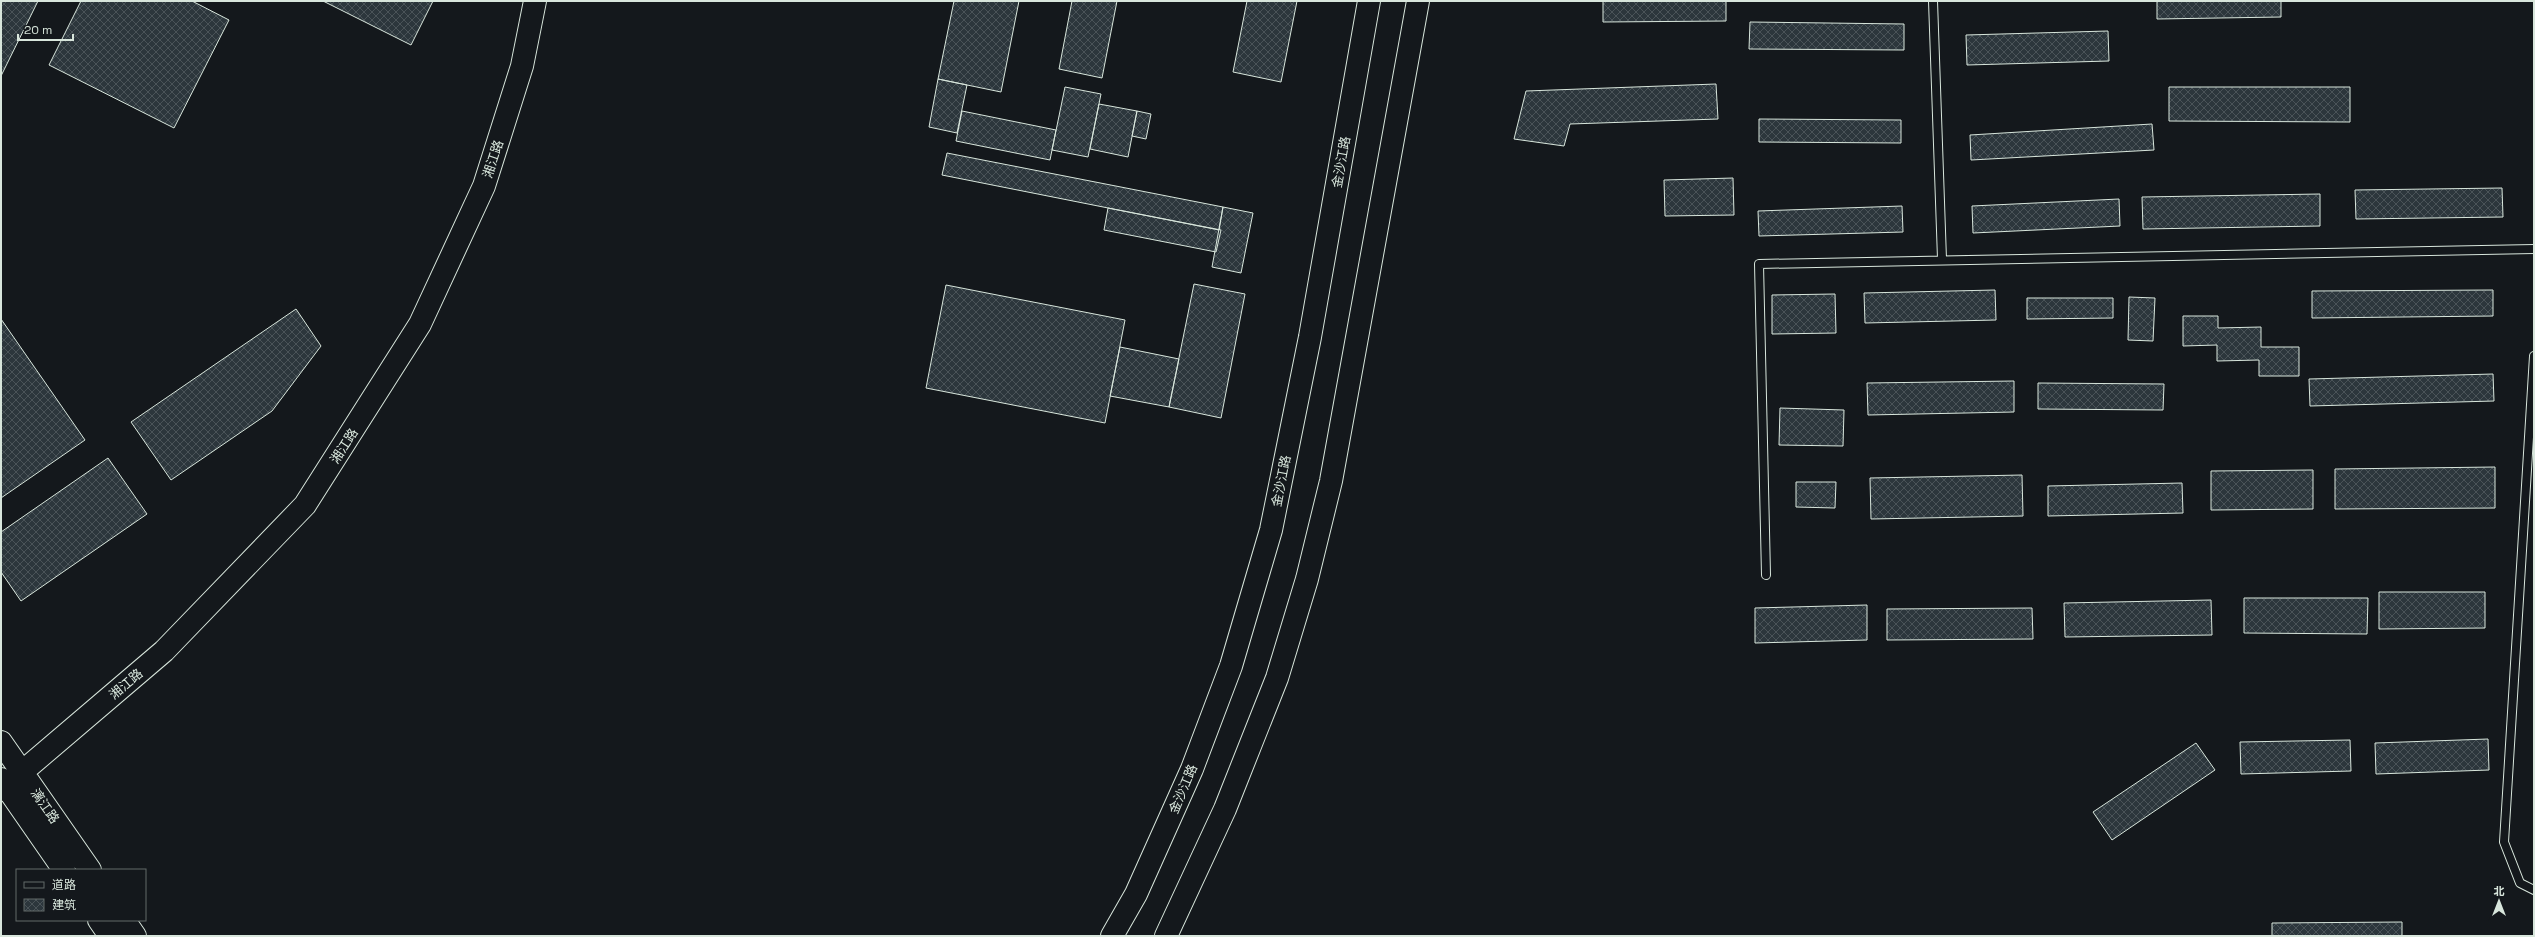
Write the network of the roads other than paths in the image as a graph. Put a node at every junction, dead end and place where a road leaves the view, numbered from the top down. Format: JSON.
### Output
{"nodes":[{"id":1,"x":534,"y":1,"type":"edge"},
{"id":2,"x":1369,"y":1,"type":"edge"},
{"id":3,"x":1418,"y":1,"type":"edge"},
{"id":4,"x":1933,"y":1,"type":"edge"},
{"id":5,"x":2534,"y":249,"type":"edge"},
{"id":6,"x":1942,"y":259,"type":"junction"},
{"id":7,"x":2534,"y":356,"type":"edge"},
{"id":8,"x":1766,"y":575,"type":"dead end"},
{"id":9,"x":1,"y":742,"type":"edge"},
{"id":10,"x":8,"y":781,"type":"edge"},
{"id":11,"x":63,"y":869,"type":"edge"},
{"id":12,"x":89,"y":869,"type":"edge"},
{"id":13,"x":2534,"y":890,"type":"edge"},
{"id":14,"x":99,"y":921,"type":"edge"},
{"id":15,"x":125,"y":921,"type":"edge"},
{"id":16,"x":110,"y":936,"type":"edge"},
{"id":17,"x":135,"y":936,"type":"edge"},
{"id":18,"x":1112,"y":936,"type":"edge"},
{"id":19,"x":1166,"y":936,"type":"edge"}],
"edges":[{"from":1,"to":10,"type":"main road","name":"湘江路"},
{"from":2,"to":18,"type":"main road","name":"金沙江路"},
{"from":3,"to":19,"type":"main road"},
{"from":4,"to":6,"type":"lane"},
{"from":5,"to":6,"type":"lane"},
{"from":6,"to":8,"type":"lane"},
{"from":7,"to":13,"type":"lane"},
{"from":9,"to":10,"type":"main road","name":"漓江路"},
{"from":10,"to":11,"type":"main road","name":"漓江路"},
{"from":10,"to":12,"type":"main road","name":"漓江路"},
{"from":14,"to":16,"type":"main road"},
{"from":15,"to":17,"type":"main road"}]}
